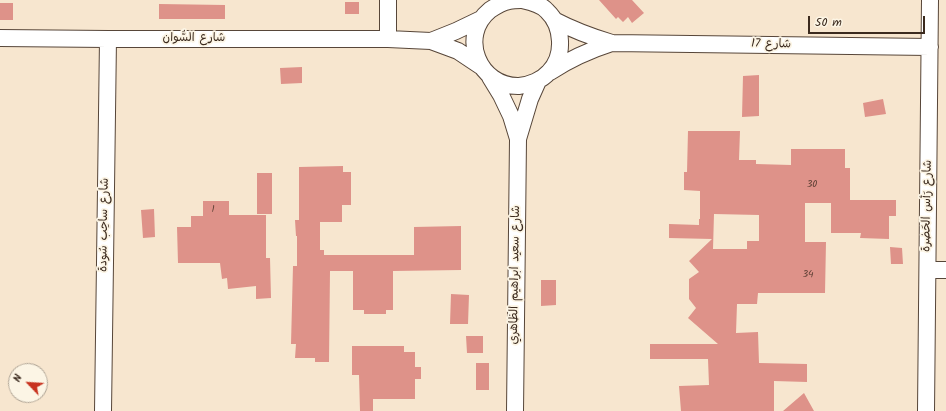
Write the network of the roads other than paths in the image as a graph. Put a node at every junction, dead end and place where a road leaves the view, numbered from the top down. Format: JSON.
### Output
{"nodes":[{"id":1,"x":388,"y":0,"type":"edge"},
{"id":2,"x":522,"y":0,"type":"edge"},
{"id":3,"x":930,"y":0,"type":"edge"},
{"id":4,"x":498,"y":3,"type":"edge"},
{"id":5,"x":547,"y":10,"type":"edge"},
{"id":6,"x":481,"y":19,"type":"junction"},
{"id":7,"x":0,"y":38,"type":"edge"},
{"id":8,"x":108,"y":39,"type":"junction"},
{"id":9,"x":388,"y":39,"type":"junction"},
{"id":10,"x":431,"y":41,"type":"junction"},
{"id":11,"x":612,"y":43,"type":"junction"},
{"id":12,"x":930,"y":47,"type":"junction"},
{"id":13,"x":485,"y":71,"type":"junction"},
{"id":14,"x":544,"y":76,"type":"junction"},
{"id":15,"x":518,"y":138,"type":"junction"},
{"id":16,"x":928,"y":270,"type":"junction"},
{"id":17,"x":946,"y":270,"type":"edge"},
{"id":18,"x":103,"y":411,"type":"edge"},
{"id":19,"x":515,"y":411,"type":"edge"},
{"id":20,"x":926,"y":411,"type":"edge"}],
"edges":[{"from":1,"to":9,"type":"street"},
{"from":2,"to":4,"type":"street"},
{"from":2,"to":5,"type":"street"},
{"from":3,"to":12,"type":"street","name":"شارع رَأس الحَضرة"},
{"from":4,"to":6,"type":"street"},
{"from":5,"to":11,"type":"street","name":"شارع 17"},
{"from":5,"to":14,"type":"street"},
{"from":6,"to":10,"type":"street","name":"شارع السُّوان"},
{"from":6,"to":13,"type":"street"},
{"from":7,"to":8,"type":"street","name":"شارع السُّوان"},
{"from":8,"to":9,"type":"street","name":"شارع السُّوان"},
{"from":8,"to":18,"type":"street","name":"شارع ساحِب سُودة"},
{"from":9,"to":10,"type":"street","name":"شارع السُّوان"},
{"from":10,"to":13,"type":"street","name":"شارع السُّوان"},
{"from":11,"to":12,"type":"street","name":"شارع 17"},
{"from":11,"to":14,"type":"street","name":"شارع 17"},
{"from":12,"to":16,"type":"street","name":"شارع رَأس الحَضرة"},
{"from":13,"to":14,"type":"street"},
{"from":13,"to":15,"type":"street","name":"شارع سعيد ابراهيم الظاهري"},
{"from":14,"to":15,"type":"street","name":"شارع سعيد ابراهيم الظاهري"},
{"from":15,"to":19,"type":"street","name":"شارع سعيد ابراهيم الظاهري"},
{"from":16,"to":17,"type":"street"},
{"from":16,"to":20,"type":"street","name":"شارع رَأس الحَضرة"}]}
